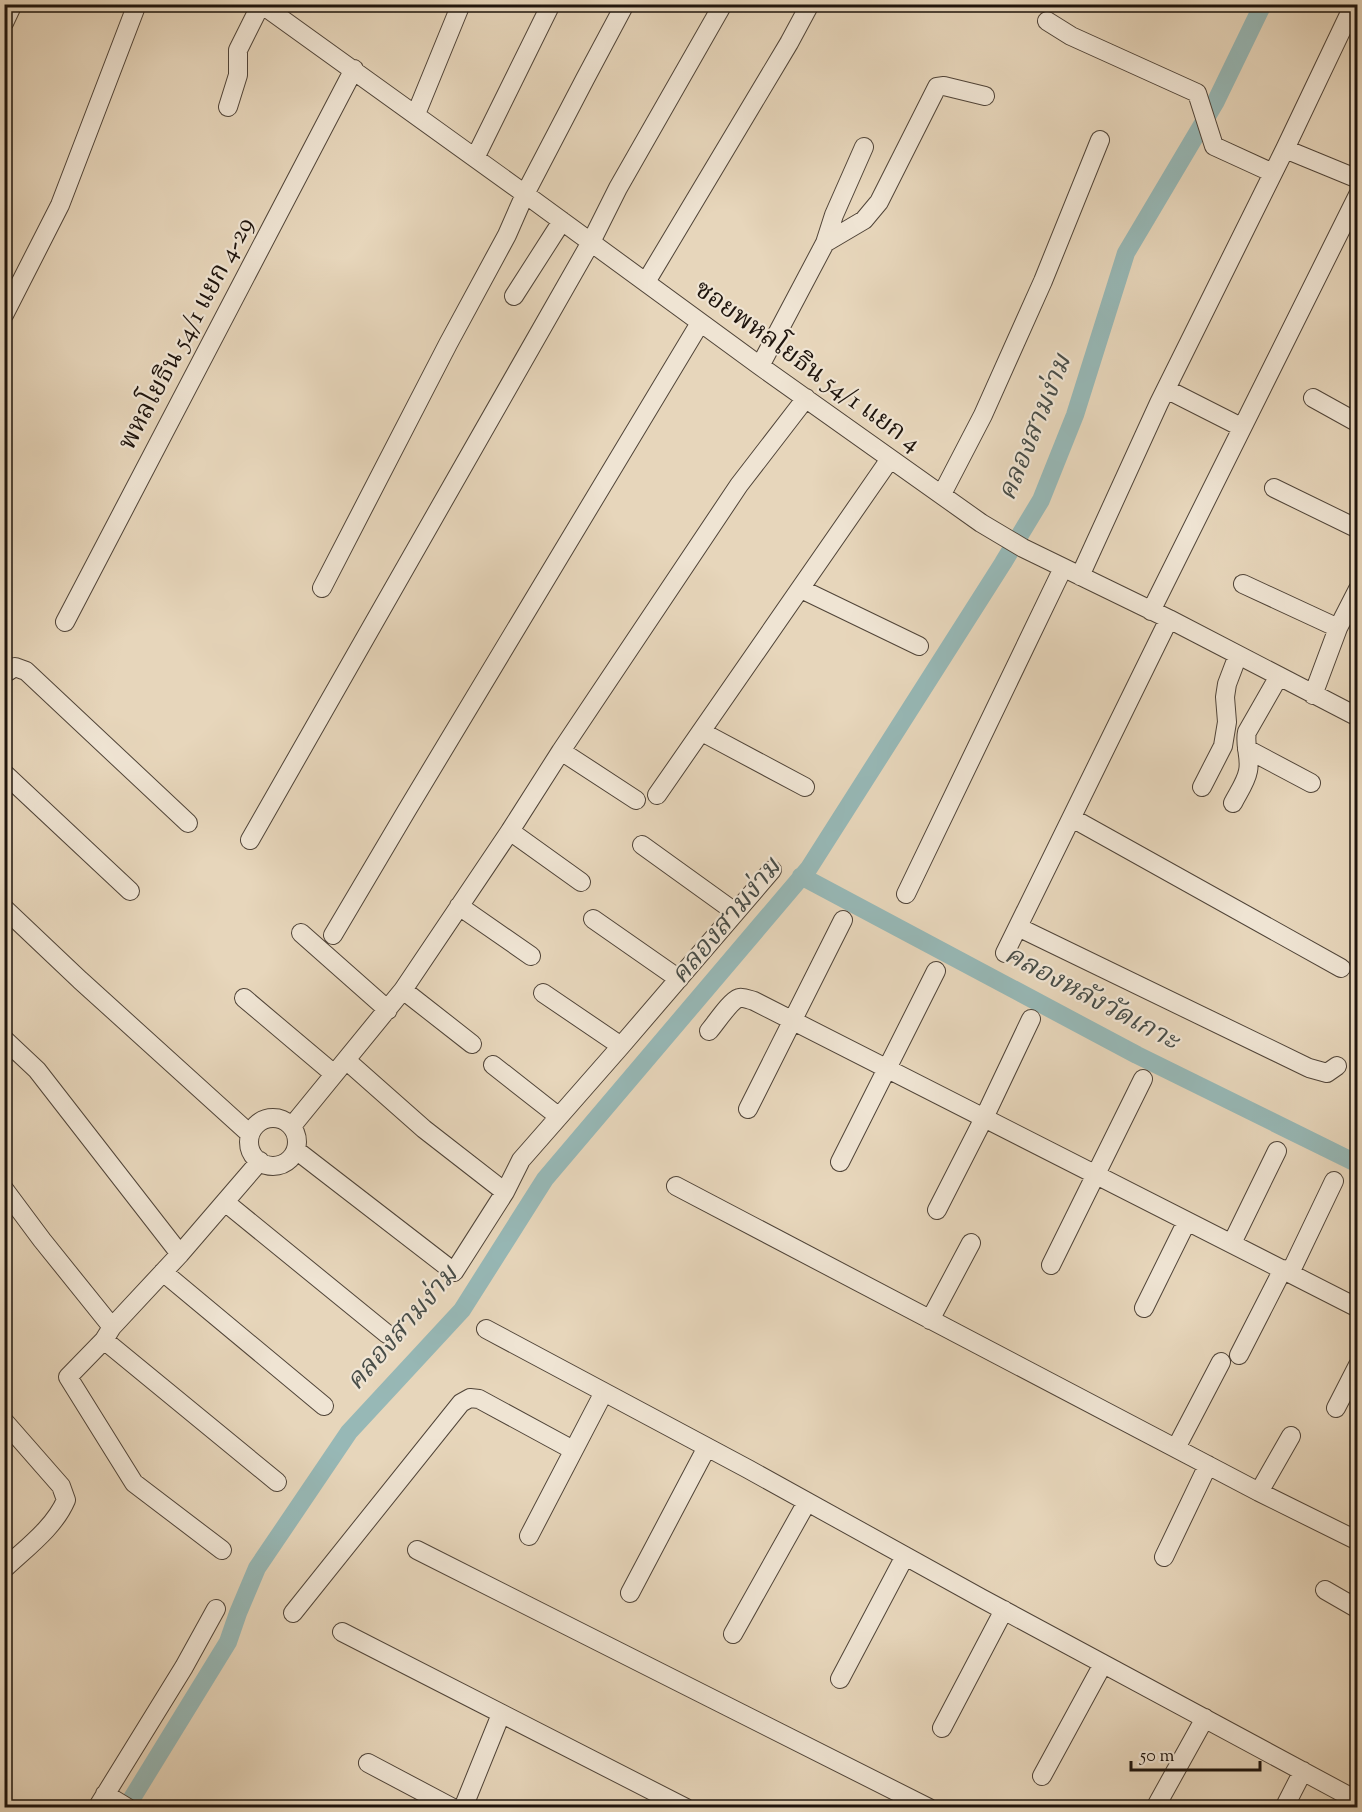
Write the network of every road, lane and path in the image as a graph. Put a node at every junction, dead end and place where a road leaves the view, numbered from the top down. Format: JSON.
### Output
{"nodes":[{"id":1,"x":13,"y":4,"type":"edge"},
{"id":2,"x":137,"y":4,"type":"edge"},
{"id":3,"x":261,"y":4,"type":"edge"},
{"id":4,"x":461,"y":4,"type":"edge"},
{"id":5,"x":551,"y":4,"type":"edge"},
{"id":6,"x":626,"y":4,"type":"edge"},
{"id":7,"x":723,"y":4,"type":"edge"},
{"id":8,"x":810,"y":4,"type":"edge"},
{"id":9,"x":1354,"y":4,"type":"edge"},
{"id":10,"x":1047,"y":21,"type":"dead end"},
{"id":11,"x":4,"y":23,"type":"edge"},
{"id":12,"x":354,"y":69,"type":"junction"},
{"id":13,"x":985,"y":96,"type":"dead end"},
{"id":14,"x":228,"y":107,"type":"dead end"},
{"id":15,"x":416,"y":114,"type":"junction"},
{"id":16,"x":1100,"y":140,"type":"dead end"},
{"id":17,"x":864,"y":147,"type":"dead end"},
{"id":18,"x":1286,"y":149,"type":"junction"},
{"id":19,"x":475,"y":158,"type":"junction"},
{"id":20,"x":1274,"y":173,"type":"junction"},
{"id":21,"x":1358,"y":179,"type":"edge"},
{"id":22,"x":525,"y":194,"type":"junction"},
{"id":23,"x":1358,"y":195,"type":"edge"},
{"id":24,"x":562,"y":221,"type":"junction"},
{"id":25,"x":591,"y":242,"type":"junction"},
{"id":26,"x":825,"y":243,"type":"junction"},
{"id":27,"x":646,"y":282,"type":"junction"},
{"id":28,"x":514,"y":296,"type":"dead end"},
{"id":29,"x":4,"y":315,"type":"edge"},
{"id":30,"x":700,"y":323,"type":"junction"},
{"id":31,"x":760,"y":366,"type":"junction"},
{"id":32,"x":1166,"y":389,"type":"junction"},
{"id":33,"x":806,"y":398,"type":"junction"},
{"id":34,"x":1313,"y":398,"type":"dead end"},
{"id":35,"x":1358,"y":423,"type":"edge"},
{"id":36,"x":1241,"y":427,"type":"junction"},
{"id":37,"x":890,"y":459,"type":"junction"},
{"id":38,"x":1274,"y":488,"type":"dead end"},
{"id":39,"x":942,"y":494,"type":"junction"},
{"id":40,"x":1358,"y":529,"type":"edge"},
{"id":41,"x":1063,"y":567,"type":"junction"},
{"id":42,"x":1080,"y":576,"type":"junction"},
{"id":43,"x":1243,"y":584,"type":"dead end"},
{"id":44,"x":322,"y":588,"type":"dead end"},
{"id":45,"x":801,"y":589,"type":"junction"},
{"id":46,"x":1358,"y":589,"type":"edge"},
{"id":47,"x":1151,"y":611,"type":"junction"},
{"id":48,"x":1169,"y":619,"type":"junction"},
{"id":49,"x":65,"y":622,"type":"dead end"},
{"id":50,"x":1338,"y":628,"type":"junction"},
{"id":51,"x":919,"y":646,"type":"dead end"},
{"id":52,"x":1238,"y":655,"type":"junction"},
{"id":53,"x":4,"y":674,"type":"edge"},
{"id":54,"x":1279,"y":676,"type":"junction"},
{"id":55,"x":1313,"y":695,"type":"junction"},
{"id":56,"x":1358,"y":717,"type":"edge"},
{"id":57,"x":702,"y":732,"type":"junction"},
{"id":58,"x":1247,"y":749,"type":"junction"},
{"id":59,"x":561,"y":751,"type":"junction"},
{"id":60,"x":4,"y":773,"type":"edge"},
{"id":61,"x":1311,"y":783,"type":"dead end"},
{"id":62,"x":805,"y":787,"type":"dead end"},
{"id":63,"x":1202,"y":787,"type":"dead end"},
{"id":64,"x":657,"y":795,"type":"dead end"},
{"id":65,"x":636,"y":800,"type":"dead end"},
{"id":66,"x":1233,"y":803,"type":"dead end"},
{"id":67,"x":1072,"y":818,"type":"junction"},
{"id":68,"x":188,"y":823,"type":"dead end"},
{"id":69,"x":510,"y":831,"type":"junction"},
{"id":70,"x":250,"y":840,"type":"dead end"},
{"id":71,"x":642,"y":845,"type":"dead end"},
{"id":72,"x":772,"y":870,"type":"dead end"},
{"id":73,"x":581,"y":882,"type":"dead end"},
{"id":74,"x":130,"y":891,"type":"dead end"},
{"id":75,"x":906,"y":894,"type":"dead end"},
{"id":76,"x":459,"y":906,"type":"junction"},
{"id":77,"x":4,"y":908,"type":"edge"},
{"id":78,"x":735,"y":912,"type":"junction"},
{"id":79,"x":593,"y":919,"type":"dead end"},
{"id":80,"x":843,"y":920,"type":"dead end"},
{"id":81,"x":1018,"y":927,"type":"junction"},
{"id":82,"x":301,"y":933,"type":"dead end"},
{"id":83,"x":333,"y":935,"type":"dead end"},
{"id":84,"x":1005,"y":953,"type":"dead end"},
{"id":85,"x":531,"y":956,"type":"dead end"},
{"id":86,"x":1341,"y":968,"type":"dead end"},
{"id":87,"x":936,"y":971,"type":"dead end"},
{"id":88,"x":679,"y":979,"type":"junction"},
{"id":89,"x":403,"y":990,"type":"junction"},
{"id":90,"x":543,"y":993,"type":"dead end"},
{"id":91,"x":244,"y":998,"type":"dead end"},
{"id":92,"x":388,"y":1010,"type":"junction"},
{"id":93,"x":1031,"y":1019,"type":"dead end"},
{"id":94,"x":792,"y":1022,"type":"junction"},
{"id":95,"x":709,"y":1031,"type":"dead end"},
{"id":96,"x":4,"y":1039,"type":"edge"},
{"id":97,"x":472,"y":1044,"type":"dead end"},
{"id":98,"x":621,"y":1047,"type":"junction"},
{"id":99,"x":346,"y":1060,"type":"junction"},
{"id":100,"x":493,"y":1065,"type":"dead end"},
{"id":101,"x":1336,"y":1066,"type":"dead end"},
{"id":102,"x":887,"y":1070,"type":"junction"},
{"id":103,"x":334,"y":1074,"type":"junction"},
{"id":104,"x":1143,"y":1079,"type":"dead end"},
{"id":105,"x":748,"y":1109,"type":"dead end"},
{"id":106,"x":558,"y":1116,"type":"junction"},
{"id":107,"x":984,"y":1118,"type":"junction"},
{"id":108,"x":292,"y":1126,"type":"junction"},
{"id":109,"x":250,"y":1134,"type":"junction"},
{"id":110,"x":296,"y":1150,"type":"junction"},
{"id":111,"x":1277,"y":1151,"type":"dead end"},
{"id":112,"x":260,"y":1161,"type":"junction"},
{"id":113,"x":840,"y":1162,"type":"dead end"},
{"id":114,"x":1096,"y":1174,"type":"junction"},
{"id":115,"x":1334,"y":1181,"type":"dead end"},
{"id":116,"x":676,"y":1186,"type":"dead end"},
{"id":117,"x":4,"y":1189,"type":"edge"},
{"id":118,"x":505,"y":1192,"type":"junction"},
{"id":119,"x":225,"y":1202,"type":"junction"},
{"id":120,"x":937,"y":1210,"type":"dead end"},
{"id":121,"x":1187,"y":1221,"type":"junction"},
{"id":122,"x":970,"y":1243,"type":"dead end"},
{"id":123,"x":1232,"y":1243,"type":"junction"},
{"id":124,"x":180,"y":1254,"type":"junction"},
{"id":125,"x":1051,"y":1265,"type":"dead end"},
{"id":126,"x":1286,"y":1271,"type":"junction"},
{"id":127,"x":163,"y":1272,"type":"junction"},
{"id":128,"x":1356,"y":1305,"type":"edge"},
{"id":129,"x":1144,"y":1308,"type":"dead end"},
{"id":130,"x":930,"y":1320,"type":"junction"},
{"id":131,"x":486,"y":1329,"type":"dead end"},
{"id":132,"x":108,"y":1334,"type":"junction"},
{"id":133,"x":387,"y":1334,"type":"dead end"},
{"id":134,"x":1239,"y":1355,"type":"dead end"},
{"id":135,"x":1221,"y":1362,"type":"dead end"},
{"id":136,"x":1358,"y":1365,"type":"edge"},
{"id":137,"x":604,"y":1392,"type":"junction"},
{"id":138,"x":324,"y":1406,"type":"dead end"},
{"id":139,"x":1336,"y":1408,"type":"dead end"},
{"id":140,"x":4,"y":1421,"type":"edge"},
{"id":141,"x":1291,"y":1436,"type":"dead end"},
{"id":142,"x":707,"y":1447,"type":"junction"},
{"id":143,"x":1176,"y":1448,"type":"junction"},
{"id":144,"x":573,"y":1450,"type":"junction"},
{"id":145,"x":1208,"y":1465,"type":"junction"},
{"id":146,"x":276,"y":1482,"type":"dead end"},
{"id":147,"x":1259,"y":1492,"type":"junction"},
{"id":148,"x":807,"y":1502,"type":"junction"},
{"id":149,"x":529,"y":1536,"type":"dead end"},
{"id":150,"x":1358,"y":1541,"type":"edge"},
{"id":151,"x":222,"y":1550,"type":"dead end"},
{"id":152,"x":417,"y":1550,"type":"dead end"},
{"id":153,"x":905,"y":1556,"type":"junction"},
{"id":154,"x":1164,"y":1557,"type":"dead end"},
{"id":155,"x":4,"y":1569,"type":"edge"},
{"id":156,"x":1325,"y":1590,"type":"dead end"},
{"id":157,"x":630,"y":1593,"type":"dead end"},
{"id":158,"x":216,"y":1609,"type":"dead end"},
{"id":159,"x":1358,"y":1609,"type":"edge"},
{"id":160,"x":1004,"y":1610,"type":"junction"},
{"id":161,"x":293,"y":1613,"type":"dead end"},
{"id":162,"x":342,"y":1632,"type":"dead end"},
{"id":163,"x":733,"y":1634,"type":"dead end"},
{"id":164,"x":1103,"y":1664,"type":"junction"},
{"id":165,"x":840,"y":1679,"type":"dead end"},
{"id":166,"x":501,"y":1714,"type":"junction"},
{"id":167,"x":1205,"y":1718,"type":"junction"},
{"id":168,"x":942,"y":1728,"type":"dead end"},
{"id":169,"x":368,"y":1763,"type":"dead end"},
{"id":170,"x":1303,"y":1771,"type":"junction"},
{"id":171,"x":1042,"y":1776,"type":"dead end"},
{"id":172,"x":104,"y":1800,"type":"edge"},
{"id":173,"x":1358,"y":1801,"type":"edge"},
{"id":174,"x":128,"y":1808,"type":"edge"},
{"id":175,"x":453,"y":1808,"type":"edge"},
{"id":176,"x":463,"y":1808,"type":"edge"},
{"id":177,"x":686,"y":1808,"type":"edge"},
{"id":178,"x":929,"y":1808,"type":"edge"},
{"id":179,"x":1155,"y":1808,"type":"edge"},
{"id":180,"x":1284,"y":1808,"type":"edge"}],
"edges":[{"from":1,"to":11,"type":"street"},
{"from":2,"to":29,"type":"street"},
{"from":3,"to":12,"type":"street","name":"ซอยพหลโยธิน 54/1 แยก 4"},
{"from":3,"to":14,"type":"street"},
{"from":4,"to":15,"type":"street"},
{"from":5,"to":19,"type":"street"},
{"from":6,"to":22,"type":"street"},
{"from":7,"to":25,"type":"street"},
{"from":8,"to":27,"type":"street"},
{"from":9,"to":18,"type":"street"},
{"from":10,"to":20,"type":"street"},
{"from":12,"to":15,"type":"street","name":"ซอยพหลโยธิน 54/1 แยก 4"},
{"from":12,"to":49,"type":"street","name":"พหลโยธิน 54/1 แยก 4-29"},
{"from":13,"to":26,"type":"street"},
{"from":15,"to":19,"type":"street","name":"ซอยพหลโยธิน 54/1 แยก 4"},
{"from":16,"to":39,"type":"street"},
{"from":17,"to":26,"type":"street"},
{"from":18,"to":20,"type":"street"},
{"from":18,"to":21,"type":"street"},
{"from":19,"to":22,"type":"street","name":"ซอยพหลโยธิน 54/1 แยก 4"},
{"from":20,"to":32,"type":"street"},
{"from":22,"to":24,"type":"street","name":"ซอยพหลโยธิน 54/1 แยก 4"},
{"from":22,"to":44,"type":"street"},
{"from":23,"to":36,"type":"street"},
{"from":24,"to":25,"type":"street","name":"ซอยพหลโยธิน 54/1 แยก 4"},
{"from":24,"to":28,"type":"street"},
{"from":25,"to":27,"type":"street","name":"ซอยพหลโยธิน 54/1 แยก 4"},
{"from":25,"to":70,"type":"street"},
{"from":26,"to":31,"type":"street"},
{"from":27,"to":30,"type":"street","name":"ซอยพหลโยธิน 54/1 แยก 4"},
{"from":30,"to":31,"type":"street","name":"ซอยพหลโยธิน 54/1 แยก 4"},
{"from":30,"to":83,"type":"street"},
{"from":31,"to":33,"type":"street","name":"ซอยพหลโยธิน 54/1 แยก 4"},
{"from":32,"to":36,"type":"street"},
{"from":32,"to":42,"type":"street"},
{"from":33,"to":37,"type":"street","name":"ซอยพหลโยธิน 54/1 แยก 4"},
{"from":33,"to":59,"type":"street"},
{"from":34,"to":35,"type":"street"},
{"from":36,"to":47,"type":"street"},
{"from":37,"to":39,"type":"street","name":"ซอยพหลโยธิน 54/1 แยก 4"},
{"from":37,"to":45,"type":"street"},
{"from":38,"to":40,"type":"street"},
{"from":39,"to":41,"type":"street","name":"ซอยพหลโยธิน 54/1 แยก 4"},
{"from":41,"to":42,"type":"street","name":"ซอยพหลโยธิน 54/1 แยก 4"},
{"from":41,"to":75,"type":"street"},
{"from":42,"to":47,"type":"street","name":"ซอยพหลโยธิน 54/1 แยก 4"},
{"from":43,"to":50,"type":"street"},
{"from":45,"to":51,"type":"street"},
{"from":45,"to":57,"type":"street"},
{"from":46,"to":50,"type":"street"},
{"from":47,"to":48,"type":"street","name":"ซอยพหลโยธิน 54/1 แยก 4"},
{"from":48,"to":52,"type":"street","name":"ซอยพหลโยธิน 54/1 แยก 4"},
{"from":48,"to":67,"type":"street"},
{"from":50,"to":55,"type":"street"},
{"from":52,"to":54,"type":"street","name":"ซอยพหลโยธิน 54/1 แยก 4"},
{"from":52,"to":63,"type":"street"},
{"from":53,"to":68,"type":"street"},
{"from":54,"to":55,"type":"street","name":"ซอยพหลโยธิน 54/1 แยก 4"},
{"from":54,"to":58,"type":"street"},
{"from":55,"to":56,"type":"street","name":"ซอยพหลโยธิน 54/1 แยก 4"},
{"from":57,"to":62,"type":"street"},
{"from":57,"to":64,"type":"street"},
{"from":58,"to":61,"type":"street"},
{"from":58,"to":66,"type":"street"},
{"from":59,"to":65,"type":"street"},
{"from":59,"to":69,"type":"street"},
{"from":60,"to":74,"type":"street"},
{"from":67,"to":81,"type":"street"},
{"from":67,"to":86,"type":"street"},
{"from":69,"to":73,"type":"street"},
{"from":69,"to":76,"type":"street"},
{"from":71,"to":78,"type":"street"},
{"from":72,"to":78,"type":"street"},
{"from":76,"to":85,"type":"street"},
{"from":76,"to":89,"type":"street"},
{"from":77,"to":109,"type":"street"},
{"from":78,"to":88,"type":"street"},
{"from":79,"to":88,"type":"street"},
{"from":80,"to":94,"type":"street"},
{"from":81,"to":84,"type":"street"},
{"from":81,"to":101,"type":"street"},
{"from":82,"to":92,"type":"street"},
{"from":87,"to":102,"type":"street"},
{"from":88,"to":98,"type":"street"},
{"from":89,"to":92,"type":"street"},
{"from":89,"to":97,"type":"street"},
{"from":90,"to":98,"type":"street"},
{"from":91,"to":103,"type":"street"},
{"from":92,"to":99,"type":"street"},
{"from":93,"to":107,"type":"street"},
{"from":94,"to":95,"type":"street"},
{"from":94,"to":102,"type":"street"},
{"from":94,"to":105,"type":"street"},
{"from":96,"to":124,"type":"street"},
{"from":98,"to":106,"type":"street"},
{"from":99,"to":103,"type":"street"},
{"from":99,"to":118,"type":"street"},
{"from":100,"to":106,"type":"street"},
{"from":102,"to":107,"type":"street"},
{"from":102,"to":113,"type":"street"},
{"from":103,"to":108,"type":"street"},
{"from":104,"to":114,"type":"street"},
{"from":106,"to":118,"type":"street"},
{"from":107,"to":114,"type":"street"},
{"from":107,"to":120,"type":"street"},
{"from":108,"to":109,"type":"street"},
{"from":108,"to":110,"type":"street"},
{"from":109,"to":112,"type":"street"},
{"from":110,"to":112,"type":"street"},
{"from":110,"to":118,"type":"street"},
{"from":111,"to":123,"type":"street"},
{"from":112,"to":119,"type":"street"},
{"from":114,"to":121,"type":"street"},
{"from":114,"to":125,"type":"street"},
{"from":115,"to":126,"type":"street"},
{"from":116,"to":130,"type":"street"},
{"from":117,"to":132,"type":"street"},
{"from":119,"to":124,"type":"street"},
{"from":119,"to":133,"type":"street"},
{"from":121,"to":123,"type":"street"},
{"from":121,"to":129,"type":"street"},
{"from":122,"to":130,"type":"street"},
{"from":123,"to":126,"type":"street"},
{"from":124,"to":127,"type":"street"},
{"from":126,"to":128,"type":"street"},
{"from":126,"to":134,"type":"street"},
{"from":127,"to":132,"type":"street"},
{"from":127,"to":138,"type":"street"},
{"from":130,"to":143,"type":"street"},
{"from":131,"to":137,"type":"street"},
{"from":132,"to":146,"type":"street"},
{"from":132,"to":151,"type":"street"},
{"from":135,"to":143,"type":"street"},
{"from":136,"to":139,"type":"street"},
{"from":137,"to":142,"type":"street"},
{"from":137,"to":144,"type":"street"},
{"from":140,"to":155,"type":"street"},
{"from":141,"to":147,"type":"street"},
{"from":142,"to":148,"type":"street"},
{"from":142,"to":157,"type":"street"},
{"from":143,"to":145,"type":"street"},
{"from":144,"to":149,"type":"street"},
{"from":144,"to":161,"type":"street"},
{"from":145,"to":147,"type":"street"},
{"from":145,"to":154,"type":"street"},
{"from":147,"to":150,"type":"street"},
{"from":148,"to":153,"type":"street"},
{"from":148,"to":163,"type":"street"},
{"from":152,"to":178,"type":"street"},
{"from":153,"to":160,"type":"street"},
{"from":153,"to":165,"type":"street"},
{"from":156,"to":159,"type":"street"},
{"from":158,"to":172,"type":"street"},
{"from":160,"to":164,"type":"street"},
{"from":160,"to":168,"type":"street"},
{"from":162,"to":166,"type":"street"},
{"from":164,"to":167,"type":"street"},
{"from":164,"to":171,"type":"street"},
{"from":166,"to":176,"type":"street"},
{"from":166,"to":177,"type":"street"},
{"from":167,"to":170,"type":"street"},
{"from":167,"to":179,"type":"street"},
{"from":169,"to":175,"type":"street"},
{"from":170,"to":173,"type":"street"},
{"from":170,"to":180,"type":"street"},
{"from":172,"to":174,"type":"street"}]}
